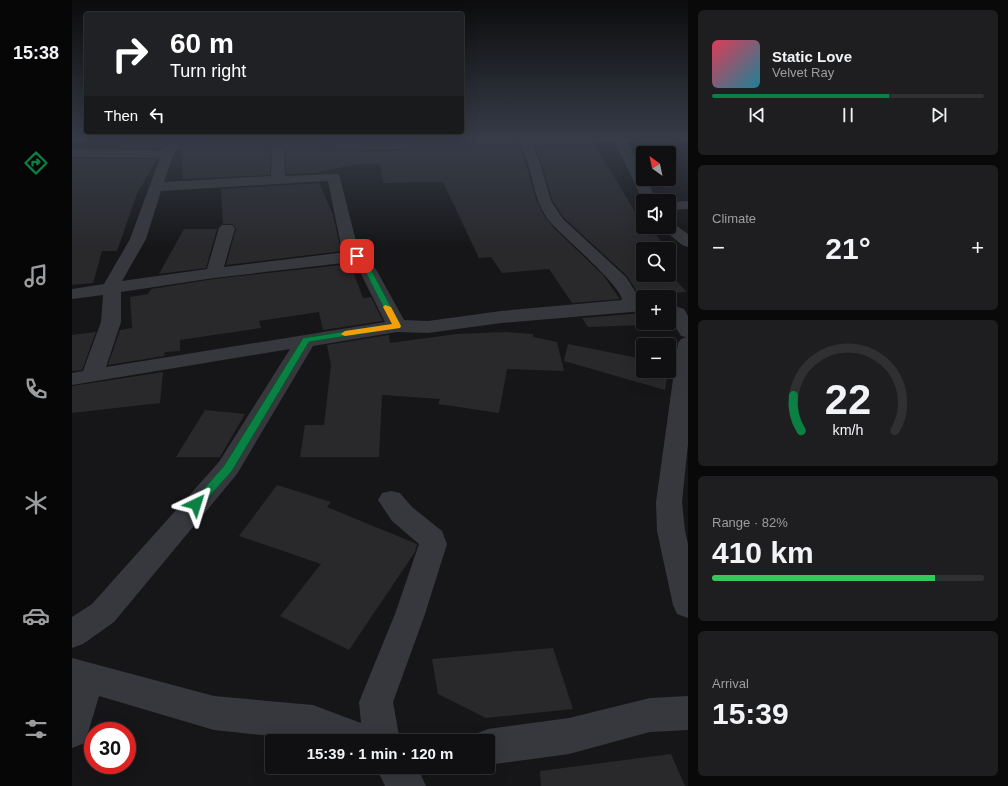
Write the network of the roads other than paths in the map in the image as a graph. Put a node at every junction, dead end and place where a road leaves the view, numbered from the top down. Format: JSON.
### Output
{"nodes":[{"id":1,"x":159,"y":175,"type":"edge"},
{"id":2,"x":278,"y":175,"type":"edge"},
{"id":3,"x":537,"y":175,"type":"edge"},
{"id":4,"x":637,"y":175,"type":"edge"},
{"id":5,"x":278,"y":180,"type":"junction"},
{"id":6,"x":154,"y":187,"type":"junction"},
{"id":7,"x":647,"y":194,"type":"edge"},
{"id":8,"x":688,"y":205,"type":"edge"},
{"id":9,"x":676,"y":206,"type":"edge"},
{"id":10,"x":227,"y":228,"type":"dead end"},
{"id":11,"x":676,"y":233,"type":"edge"},
{"id":12,"x":688,"y":242,"type":"edge"},
{"id":13,"x":357,"y":256,"type":"junction"},
{"id":14,"x":214,"y":273,"type":"junction"},
{"id":15,"x":113,"y":287,"type":"junction"},
{"id":16,"x":72,"y":294,"type":"edge"},
{"id":17,"x":636,"y":304,"type":"edge"},
{"id":18,"x":636,"y":305,"type":"edge"},
{"id":19,"x":676,"y":313,"type":"edge"},
{"id":20,"x":397,"y":326,"type":"junction"},
{"id":21,"x":688,"y":332,"type":"edge"},
{"id":22,"x":306,"y":340,"type":"junction"},
{"id":23,"x":688,"y":343,"type":"edge"},
{"id":24,"x":92,"y":376,"type":"junction"},
{"id":25,"x":72,"y":379,"type":"edge"},
{"id":26,"x":684,"y":411,"type":"edge"},
{"id":27,"x":391,"y":500,"type":"dead end"},
{"id":28,"x":678,"y":505,"type":"edge"},
{"id":29,"x":688,"y":606,"type":"edge"},
{"id":30,"x":72,"y":634,"type":"edge"},
{"id":31,"x":80,"y":675,"type":"edge"},
{"id":32,"x":688,"y":713,"type":"edge"},
{"id":33,"x":72,"y":731,"type":"edge"},
{"id":34,"x":345,"y":734,"type":"edge"},
{"id":35,"x":381,"y":734,"type":"edge"},
{"id":36,"x":495,"y":746,"type":"edge"},
{"id":37,"x":399,"y":774,"type":"edge"},
{"id":38,"x":407,"y":786,"type":"edge"}],
"edges":[{"from":1,"to":6,"type":"street"},
{"from":2,"to":5,"type":"street"},
{"from":3,"to":17,"type":"street"},
{"from":4,"to":7,"type":"street"},
{"from":5,"to":6,"type":"street"},
{"from":5,"to":13,"type":"street"},
{"from":6,"to":15,"type":"street"},
{"from":8,"to":9,"type":"street"},
{"from":10,"to":14,"type":"street"},
{"from":11,"to":12,"type":"street"},
{"from":13,"to":14,"type":"street"},
{"from":13,"to":20,"type":"street"},
{"from":14,"to":15,"type":"street"},
{"from":15,"to":16,"type":"street"},
{"from":15,"to":24,"type":"street"},
{"from":18,"to":20,"type":"street"},
{"from":19,"to":21,"type":"street"},
{"from":20,"to":22,"type":"street"},
{"from":22,"to":24,"type":"street"},
{"from":22,"to":30,"type":"street"},
{"from":23,"to":26,"type":"street"},
{"from":24,"to":25,"type":"street"},
{"from":26,"to":28,"type":"street"},
{"from":27,"to":35,"type":"street"},
{"from":28,"to":29,"type":"street"},
{"from":31,"to":33,"type":"street"},
{"from":31,"to":34,"type":"street"},
{"from":32,"to":36,"type":"street"},
{"from":37,"to":38,"type":"street"}]}
